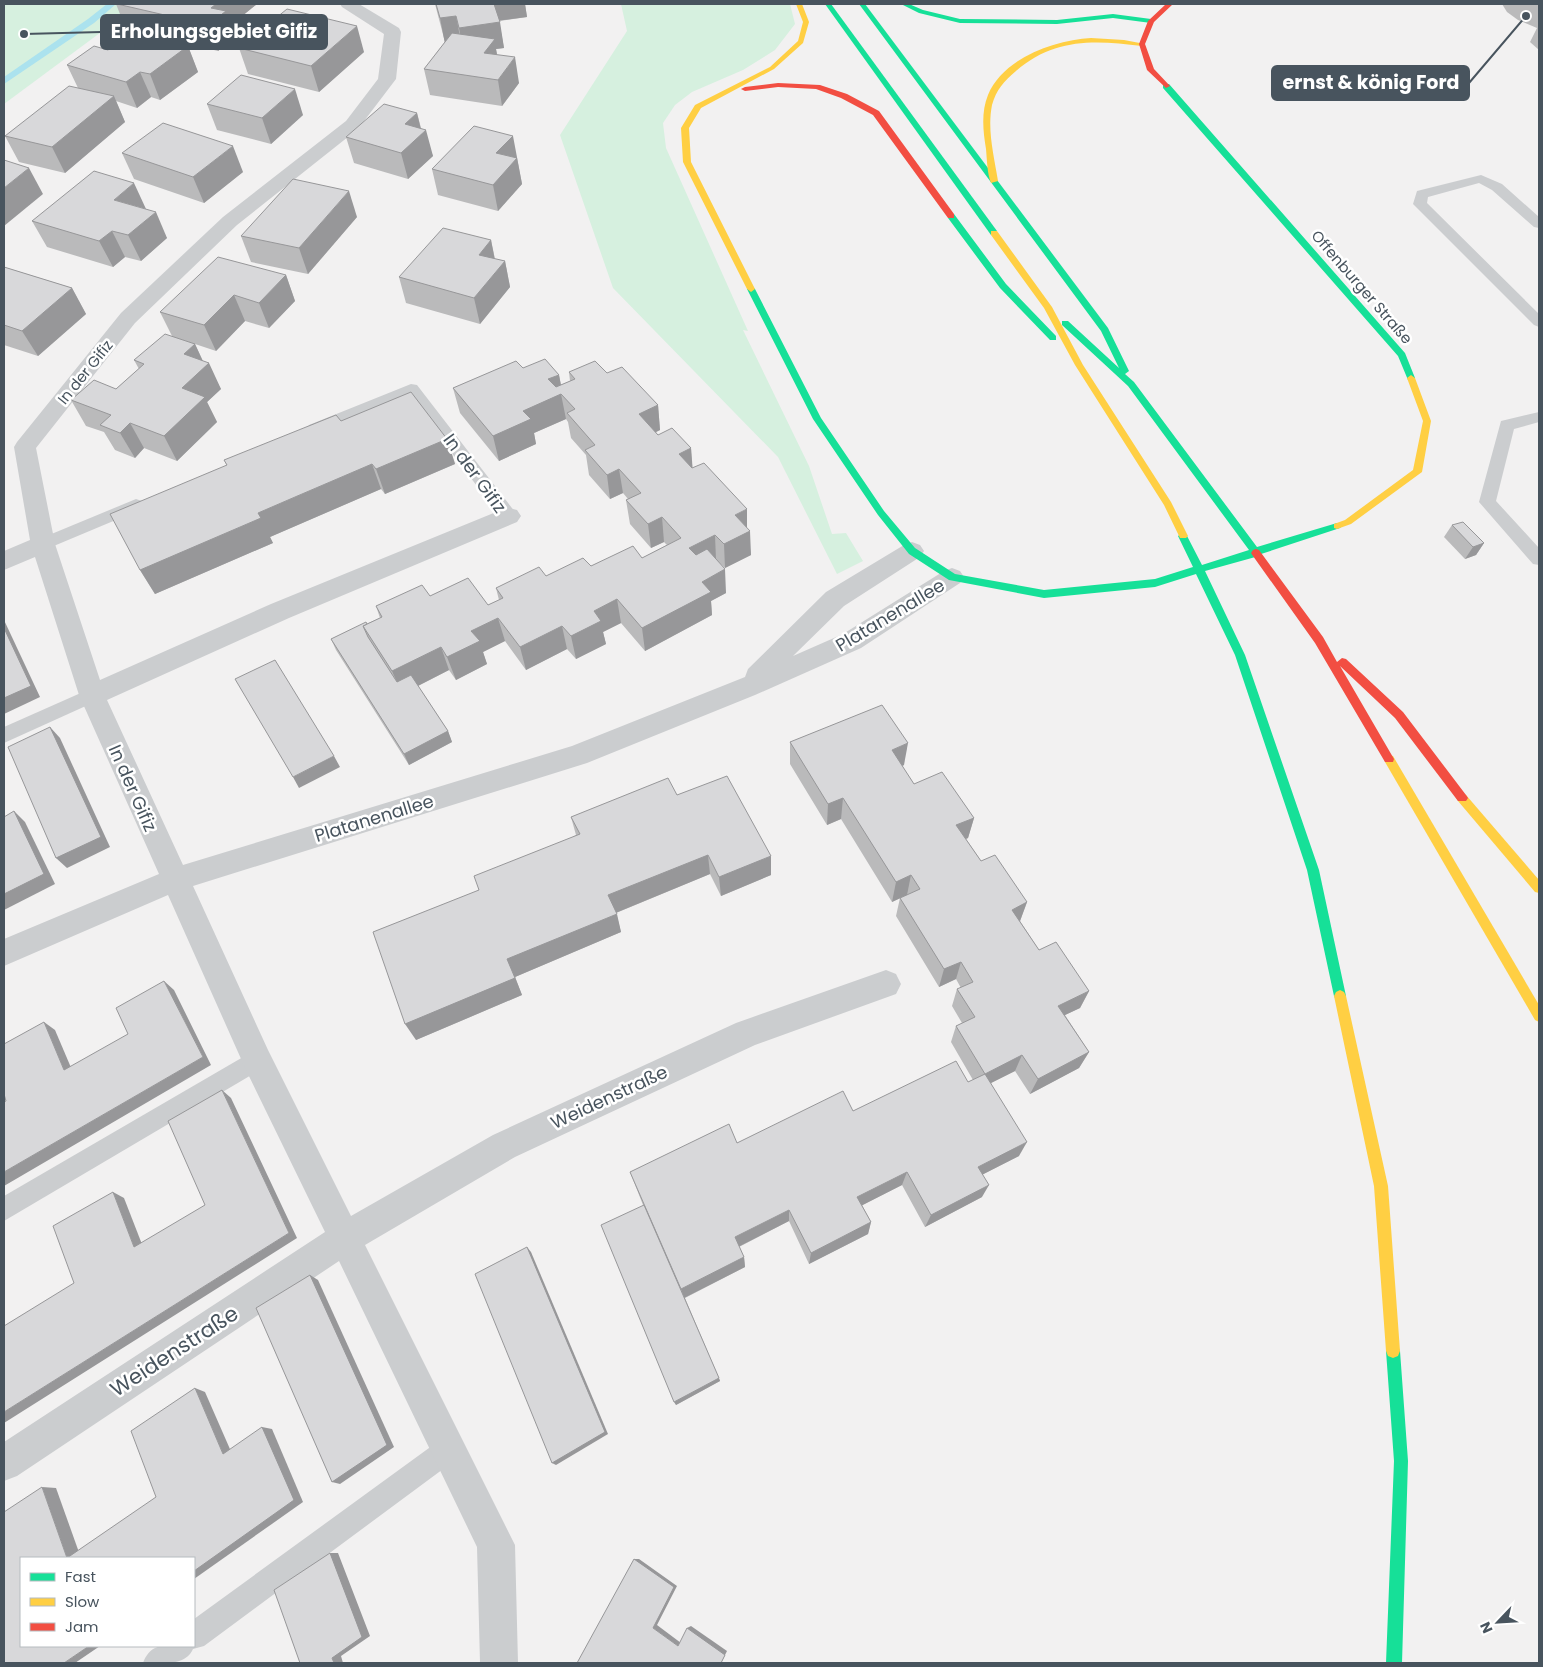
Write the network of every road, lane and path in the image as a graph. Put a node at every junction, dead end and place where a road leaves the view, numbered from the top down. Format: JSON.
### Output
{"nodes":[{"id":1,"x":348,"y":4,"type":"edge"},
{"id":2,"x":798,"y":4,"type":"edge"},
{"id":3,"x":828,"y":4,"type":"edge"},
{"id":4,"x":862,"y":4,"type":"edge"},
{"id":5,"x":904,"y":4,"type":"edge"},
{"id":6,"x":1170,"y":4,"type":"edge"},
{"id":7,"x":1151,"y":21,"type":"junction"},
{"id":8,"x":1142,"y":44,"type":"junction"},
{"id":9,"x":724,"y":92,"type":"junction"},
{"id":10,"x":994,"y":183,"type":"junction"},
{"id":11,"x":1539,"y":224,"type":"edge"},
{"id":12,"x":1048,"y":307,"type":"junction"},
{"id":13,"x":1539,"y":322,"type":"edge"},
{"id":14,"x":1079,"y":365,"type":"junction"},
{"id":15,"x":1130,"y":384,"type":"junction"},
{"id":16,"x":1539,"y":417,"type":"edge"},
{"id":17,"x":301,"y":435,"type":"edge"},
{"id":18,"x":154,"y":497,"type":"edge"},
{"id":19,"x":509,"y":516,"type":"joint"},
{"id":20,"x":43,"y":544,"type":"junction"},
{"id":21,"x":912,"y":551,"type":"junction"},
{"id":22,"x":1539,"y":560,"type":"edge"},
{"id":23,"x":4,"y":561,"type":"edge"},
{"id":24,"x":952,"y":578,"type":"junction"},
{"id":25,"x":1319,"y":640,"type":"junction"},
{"id":26,"x":746,"y":688,"type":"junction"},
{"id":27,"x":92,"y":696,"type":"junction"},
{"id":28,"x":4,"y":735,"type":"edge"},
{"id":29,"x":174,"y":880,"type":"junction"},
{"id":30,"x":1539,"y":888,"type":"edge"},
{"id":31,"x":4,"y":953,"type":"edge"},
{"id":32,"x":886,"y":984,"type":"dead end"},
{"id":33,"x":1539,"y":1016,"type":"edge"},
{"id":34,"x":257,"y":1060,"type":"junction"},
{"id":35,"x":4,"y":1209,"type":"edge"},
{"id":36,"x":345,"y":1238,"type":"junction"},
{"id":37,"x":449,"y":1449,"type":"junction"},
{"id":38,"x":4,"y":1463,"type":"edge"},
{"id":39,"x":195,"y":1635,"type":"edge"},
{"id":40,"x":179,"y":1647,"type":"edge"},
{"id":41,"x":157,"y":1663,"type":"edge"},
{"id":42,"x":499,"y":1663,"type":"edge"},
{"id":43,"x":1394,"y":1663,"type":"edge"}],
"edges":[{"from":1,"to":20,"type":"street","name":"In der Gifiz"},
{"from":2,"to":9,"type":"main road","name":"Offenburger Straße"},
{"from":3,"to":12,"type":"main road"},
{"from":4,"to":10,"type":"main road"},
{"from":5,"to":7,"type":"main road"},
{"from":6,"to":7,"type":"main road"},
{"from":7,"to":8,"type":"main road"},
{"from":8,"to":10,"type":"main road"},
{"from":8,"to":24,"type":"main road","name":"Offenburger Straße"},
{"from":9,"to":14,"type":"main road"},
{"from":9,"to":21,"type":"main road","name":"Offenburger Straße"},
{"from":10,"to":15,"type":"main road"},
{"from":11,"to":13,"type":"lane"},
{"from":12,"to":14,"type":"main road"},
{"from":12,"to":15,"type":"main road"},
{"from":14,"to":43,"type":"main road"},
{"from":15,"to":25,"type":"main road"},
{"from":16,"to":22,"type":"lane"},
{"from":17,"to":19,"type":"lane","name":"In der Gifiz"},
{"from":18,"to":20,"type":"lane"},
{"from":19,"to":27,"type":"street","name":"In der Gifiz"},
{"from":20,"to":23,"type":"street"},
{"from":20,"to":27,"type":"street","name":"In der Gifiz"},
{"from":21,"to":24,"type":"main road","name":"Offenburger Straße"},
{"from":21,"to":26,"type":"street","name":"Platanenallee"},
{"from":24,"to":26,"type":"street","name":"Platanenallee"},
{"from":25,"to":30,"type":"main road"},
{"from":25,"to":33,"type":"main road"},
{"from":26,"to":29,"type":"street","name":"Platanenallee"},
{"from":27,"to":28,"type":"lane"},
{"from":27,"to":29,"type":"street","name":"In der Gifiz"},
{"from":29,"to":31,"type":"street","name":"Platanenallee"},
{"from":29,"to":34,"type":"street"},
{"from":32,"to":36,"type":"street","name":"Weidenstraße"},
{"from":34,"to":35,"type":"lane"},
{"from":34,"to":36,"type":"street"},
{"from":36,"to":37,"type":"street"},
{"from":36,"to":38,"type":"street","name":"Weidenstraße"},
{"from":37,"to":39,"type":"lane"},
{"from":37,"to":42,"type":"street"},
{"from":40,"to":41,"type":"lane"}]}
